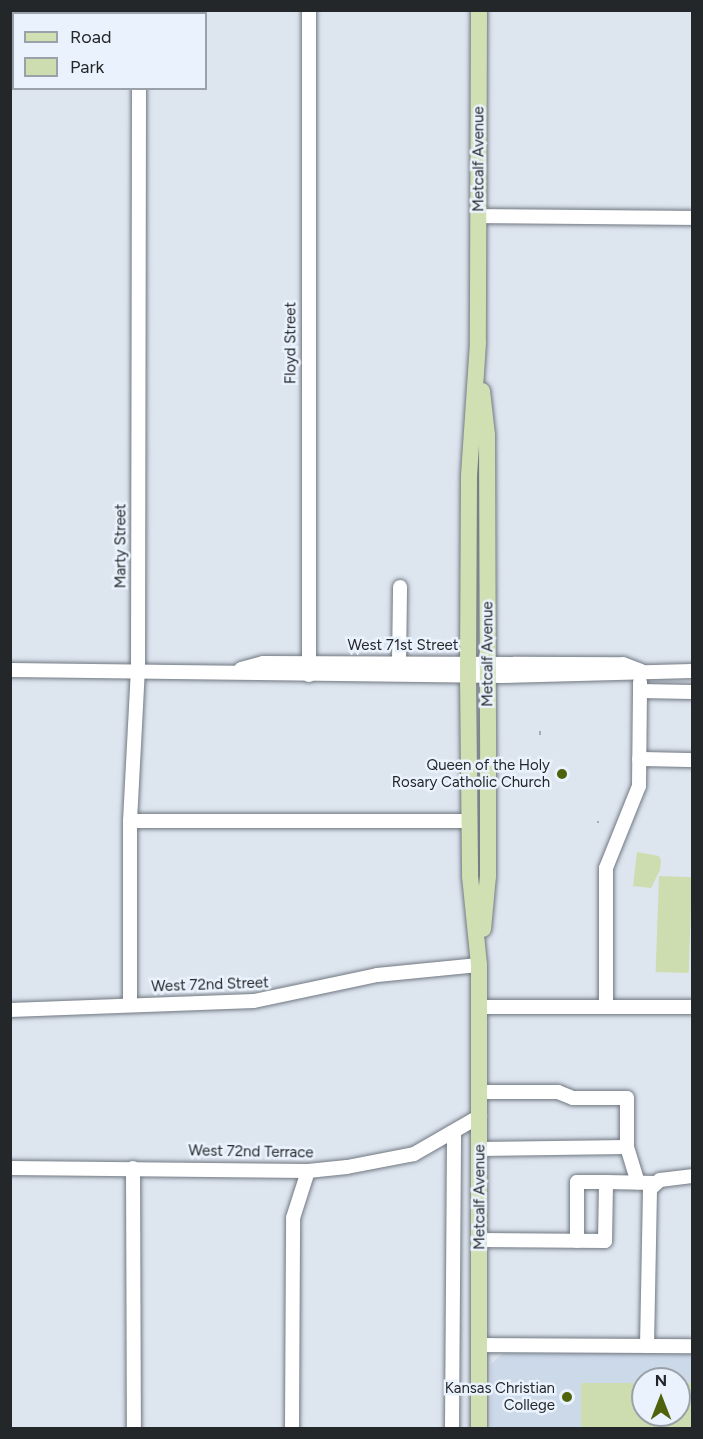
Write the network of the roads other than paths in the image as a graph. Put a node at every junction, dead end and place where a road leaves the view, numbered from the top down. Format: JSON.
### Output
{"nodes":[{"id":1,"x":309,"y":10,"type":"edge"},
{"id":2,"x":479,"y":10,"type":"edge"},
{"id":3,"x":139,"y":90,"type":"edge"},
{"id":4,"x":478,"y":216,"type":"junction"},
{"id":5,"x":693,"y":218,"type":"edge"},
{"id":6,"x":478,"y":344,"type":"junction"},
{"id":7,"x":400,"y":587,"type":"dead end"},
{"id":8,"x":399,"y":663,"type":"junction"},
{"id":9,"x":309,"y":669,"type":"junction"},
{"id":10,"x":468,"y":669,"type":"junction"},
{"id":11,"x":488,"y":669,"type":"junction"},
{"id":12,"x":10,"y":670,"type":"edge"},
{"id":13,"x":138,"y":670,"type":"junction"},
{"id":14,"x":640,"y":671,"type":"junction"},
{"id":15,"x":693,"y":671,"type":"edge"},
{"id":16,"x":640,"y":691,"type":"junction"},
{"id":17,"x":693,"y":692,"type":"edge"},
{"id":18,"x":639,"y":759,"type":"junction"},
{"id":19,"x":693,"y":760,"type":"edge"},
{"id":20,"x":130,"y":821,"type":"junction"},
{"id":21,"x":469,"y":821,"type":"junction"},
{"id":22,"x":479,"y":965,"type":"junction"},
{"id":23,"x":130,"y":1004,"type":"junction"},
{"id":24,"x":480,"y":1007,"type":"junction"},
{"id":25,"x":606,"y":1007,"type":"junction"},
{"id":26,"x":693,"y":1007,"type":"edge"},
{"id":27,"x":10,"y":1010,"type":"edge"},
{"id":28,"x":480,"y":1092,"type":"junction"},
{"id":29,"x":480,"y":1116,"type":"junction"},
{"id":30,"x":454,"y":1132,"type":"junction"},
{"id":31,"x":627,"y":1147,"type":"junction"},
{"id":32,"x":480,"y":1149,"type":"junction"},
{"id":33,"x":10,"y":1168,"type":"edge"},
{"id":34,"x":134,"y":1168,"type":"junction"},
{"id":35,"x":308,"y":1171,"type":"junction"},
{"id":36,"x":693,"y":1176,"type":"edge"},
{"id":37,"x":606,"y":1182,"type":"junction"},
{"id":38,"x":638,"y":1182,"type":"junction"},
{"id":39,"x":655,"y":1183,"type":"junction"},
{"id":40,"x":480,"y":1240,"type":"junction"},
{"id":41,"x":577,"y":1241,"type":"junction"},
{"id":42,"x":479,"y":1345,"type":"junction"},
{"id":43,"x":647,"y":1346,"type":"junction"},
{"id":44,"x":693,"y":1346,"type":"edge"},
{"id":45,"x":134,"y":1428,"type":"edge"},
{"id":46,"x":292,"y":1428,"type":"edge"},
{"id":47,"x":452,"y":1428,"type":"edge"},
{"id":48,"x":479,"y":1428,"type":"edge"}],
"edges":[{"from":1,"to":9,"type":"street","name":"Floyd Street"},
{"from":2,"to":4,"type":"main road","name":"Metcalf Avenue"},
{"from":3,"to":13,"type":"street","name":"Marty Street"},
{"from":4,"to":5,"type":"street"},
{"from":4,"to":6,"type":"main road","name":"Metcalf Avenue"},
{"from":6,"to":10,"type":"main road","name":"Metcalf Avenue"},
{"from":6,"to":11,"type":"main road","name":"Metcalf Avenue"},
{"from":7,"to":8,"type":"street"},
{"from":8,"to":9,"type":"street","name":"West 71st Street"},
{"from":8,"to":10,"type":"street","name":"West 71st Street"},
{"from":9,"to":10,"type":"street","name":"West 71st Street"},
{"from":9,"to":13,"type":"street","name":"West 71st Street"},
{"from":10,"to":11,"type":"street","name":"West 71st Street"},
{"from":10,"to":21,"type":"main road","name":"Metcalf Avenue"},
{"from":11,"to":14,"type":"street","name":"West 71st Street"},
{"from":11,"to":22,"type":"main road","name":"Metcalf Avenue"},
{"from":12,"to":13,"type":"street","name":"West 71st Street"},
{"from":13,"to":20,"type":"street","name":"Marty Street"},
{"from":14,"to":15,"type":"street","name":"West 71st Street"},
{"from":14,"to":16,"type":"street"},
{"from":16,"to":17,"type":"street"},
{"from":16,"to":18,"type":"street"},
{"from":18,"to":19,"type":"street"},
{"from":18,"to":25,"type":"street"},
{"from":20,"to":21,"type":"street"},
{"from":20,"to":23,"type":"street","name":"Marty Street"},
{"from":21,"to":22,"type":"main road","name":"Metcalf Avenue"},
{"from":22,"to":23,"type":"street","name":"West 72nd Street"},
{"from":22,"to":24,"type":"main road","name":"Metcalf Avenue"},
{"from":23,"to":27,"type":"street","name":"West 72nd Street"},
{"from":24,"to":25,"type":"street"},
{"from":24,"to":28,"type":"main road","name":"Metcalf Avenue"},
{"from":25,"to":26,"type":"street"},
{"from":28,"to":29,"type":"main road","name":"Metcalf Avenue"},
{"from":28,"to":31,"type":"street"},
{"from":29,"to":30,"type":"street","name":"West 72nd Terrace"},
{"from":29,"to":32,"type":"main road","name":"Metcalf Avenue"},
{"from":30,"to":35,"type":"street","name":"West 72nd Terrace"},
{"from":30,"to":47,"type":"street"},
{"from":31,"to":32,"type":"street"},
{"from":31,"to":38,"type":"street"},
{"from":32,"to":40,"type":"main road","name":"Metcalf Avenue"},
{"from":33,"to":34,"type":"street","name":"West 72nd Terrace"},
{"from":34,"to":35,"type":"street","name":"West 72nd Terrace"},
{"from":34,"to":45,"type":"street"},
{"from":35,"to":46,"type":"street"},
{"from":36,"to":39,"type":"street"},
{"from":37,"to":38,"type":"street"},
{"from":37,"to":41,"type":"street"},
{"from":37,"to":41,"type":"street"},
{"from":38,"to":39,"type":"street"},
{"from":39,"to":43,"type":"street"},
{"from":40,"to":41,"type":"street"},
{"from":40,"to":42,"type":"main road","name":"Metcalf Avenue"},
{"from":42,"to":43,"type":"street"},
{"from":42,"to":48,"type":"main road","name":"Metcalf Avenue"},
{"from":43,"to":44,"type":"street"}]}
